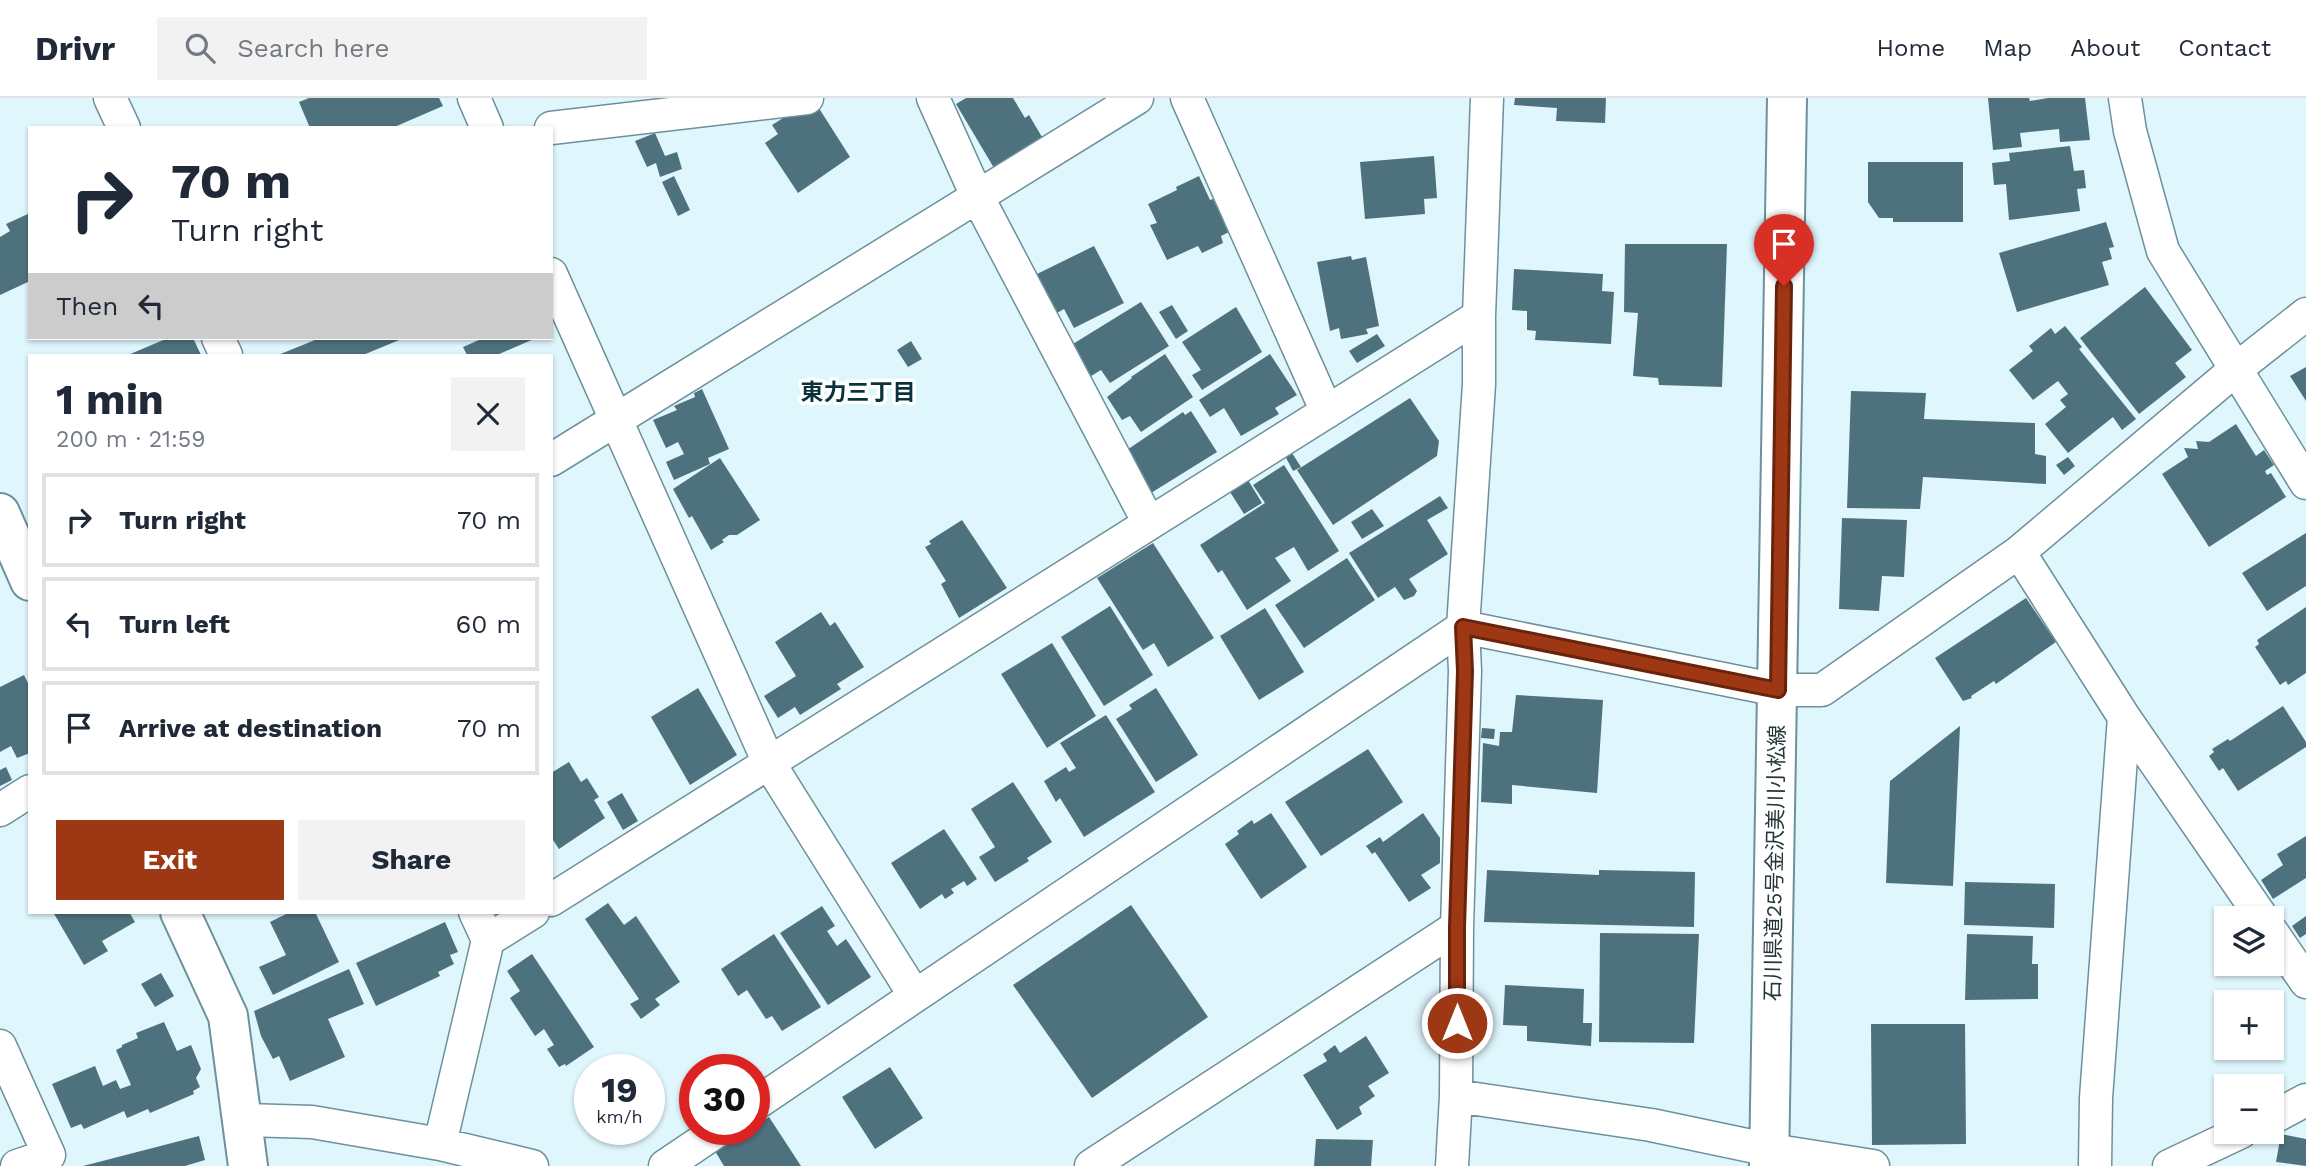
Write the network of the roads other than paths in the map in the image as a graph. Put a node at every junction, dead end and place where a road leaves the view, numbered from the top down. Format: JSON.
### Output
{"nodes":[{"id":1,"x":110,"y":98,"type":"edge"},
{"id":2,"x":474,"y":98,"type":"edge"},
{"id":3,"x":807,"y":98,"type":"edge"},
{"id":4,"x":933,"y":98,"type":"edge"},
{"id":5,"x":1137,"y":98,"type":"edge"},
{"id":6,"x":1186,"y":98,"type":"edge"},
{"id":7,"x":1487,"y":98,"type":"edge"},
{"id":8,"x":1787,"y":98,"type":"edge"},
{"id":9,"x":2125,"y":98,"type":"edge"},
{"id":10,"x":123,"y":126,"type":"edge"},
{"id":11,"x":486,"y":126,"type":"edge"},
{"id":12,"x":553,"y":128,"type":"edge"},
{"id":13,"x":977,"y":196,"type":"junction"},
{"id":14,"x":553,"y":279,"type":"edge"},
{"id":15,"x":2306,"y":314,"type":"edge"},
{"id":16,"x":1479,"y":316,"type":"junction"},
{"id":17,"x":2235,"y":370,"type":"junction"},
{"id":18,"x":1327,"y":412,"type":"junction"},
{"id":19,"x":615,"y":420,"type":"junction"},
{"id":20,"x":553,"y":459,"type":"edge"},
{"id":21,"x":2306,"y":482,"type":"edge"},
{"id":22,"x":0,"y":513,"type":"edge"},
{"id":23,"x":1149,"y":523,"type":"junction"},
{"id":24,"x":2019,"y":552,"type":"junction"},
{"id":25,"x":28,"y":576,"type":"edge"},
{"id":26,"x":1463,"y":627,"type":"junction"},
{"id":27,"x":1778,"y":690,"type":"junction"},
{"id":28,"x":2124,"y":717,"type":"junction"},
{"id":29,"x":769,"y":763,"type":"junction"},
{"id":30,"x":28,"y":792,"type":"edge"},
{"id":31,"x":0,"y":810,"type":"edge"},
{"id":32,"x":553,"y":899,"type":"edge"},
{"id":33,"x":2254,"y":906,"type":"edge"},
{"id":34,"x":181,"y":914,"type":"edge"},
{"id":35,"x":476,"y":914,"type":"edge"},
{"id":36,"x":530,"y":914,"type":"edge"},
{"id":37,"x":1457,"y":927,"type":"junction"},
{"id":38,"x":488,"y":940,"type":"junction"},
{"id":39,"x":2284,"y":950,"type":"edge"},
{"id":40,"x":2306,"y":982,"type":"edge"},
{"id":41,"x":915,"y":996,"type":"junction"},
{"id":42,"x":0,"y":1046,"type":"edge"},
{"id":43,"x":770,"y":1094,"type":"edge"},
{"id":44,"x":1456,"y":1096,"type":"junction"},
{"id":45,"x":2306,"y":1100,"type":"edge"},
{"id":46,"x":2284,"y":1112,"type":"edge"},
{"id":47,"x":243,"y":1121,"type":"junction"},
{"id":48,"x":440,"y":1144,"type":"junction"},
{"id":49,"x":2216,"y":1144,"type":"edge"},
{"id":50,"x":696,"y":1145,"type":"edge"},
{"id":51,"x":1769,"y":1158,"type":"edge"},
{"id":52,"x":17,"y":1166,"type":"edge"},
{"id":53,"x":248,"y":1166,"type":"edge"},
{"id":54,"x":532,"y":1166,"type":"edge"},
{"id":55,"x":665,"y":1166,"type":"edge"},
{"id":56,"x":1091,"y":1166,"type":"edge"},
{"id":57,"x":1452,"y":1166,"type":"edge"},
{"id":58,"x":1873,"y":1166,"type":"edge"},
{"id":59,"x":2095,"y":1166,"type":"edge"},
{"id":60,"x":2169,"y":1166,"type":"edge"}],
"edges":[{"from":1,"to":10,"type":"street"},
{"from":2,"to":11,"type":"street"},
{"from":3,"to":12,"type":"street"},
{"from":4,"to":13,"type":"street"},
{"from":5,"to":13,"type":"street"},
{"from":6,"to":18,"type":"street"},
{"from":7,"to":16,"type":"street"},
{"from":8,"to":27,"type":"main road","name":"石川県道25号金沢美川小松線"},
{"from":9,"to":17,"type":"street"},
{"from":13,"to":19,"type":"street"},
{"from":13,"to":23,"type":"street"},
{"from":14,"to":19,"type":"street"},
{"from":15,"to":17,"type":"street"},
{"from":16,"to":18,"type":"street"},
{"from":16,"to":26,"type":"street"},
{"from":17,"to":21,"type":"street"},
{"from":17,"to":24,"type":"street"},
{"from":18,"to":23,"type":"street"},
{"from":19,"to":20,"type":"street"},
{"from":19,"to":29,"type":"street"},
{"from":22,"to":25,"type":"main road"},
{"from":23,"to":29,"type":"street"},
{"from":24,"to":27,"type":"street"},
{"from":24,"to":28,"type":"street"},
{"from":26,"to":27,"type":"street"},
{"from":26,"to":37,"type":"street"},
{"from":26,"to":41,"type":"street"},
{"from":27,"to":51,"type":"main road","name":"石川県道25号金沢美川小松線"},
{"from":28,"to":33,"type":"street"},
{"from":28,"to":59,"type":"street"},
{"from":29,"to":32,"type":"street"},
{"from":29,"to":41,"type":"street"},
{"from":30,"to":31,"type":"street"},
{"from":34,"to":47,"type":"main road"},
{"from":35,"to":38,"type":"street"},
{"from":36,"to":38,"type":"street"},
{"from":37,"to":44,"type":"street"},
{"from":37,"to":56,"type":"street"},
{"from":38,"to":48,"type":"street"},
{"from":39,"to":40,"type":"street"},
{"from":41,"to":43,"type":"street"},
{"from":42,"to":52,"type":"street"},
{"from":44,"to":51,"type":"street"},
{"from":44,"to":57,"type":"street"},
{"from":45,"to":46,"type":"street"},
{"from":47,"to":48,"type":"street"},
{"from":47,"to":53,"type":"main road"},
{"from":48,"to":54,"type":"street"},
{"from":49,"to":60,"type":"street"},
{"from":50,"to":55,"type":"street"},
{"from":51,"to":58,"type":"street"}]}
